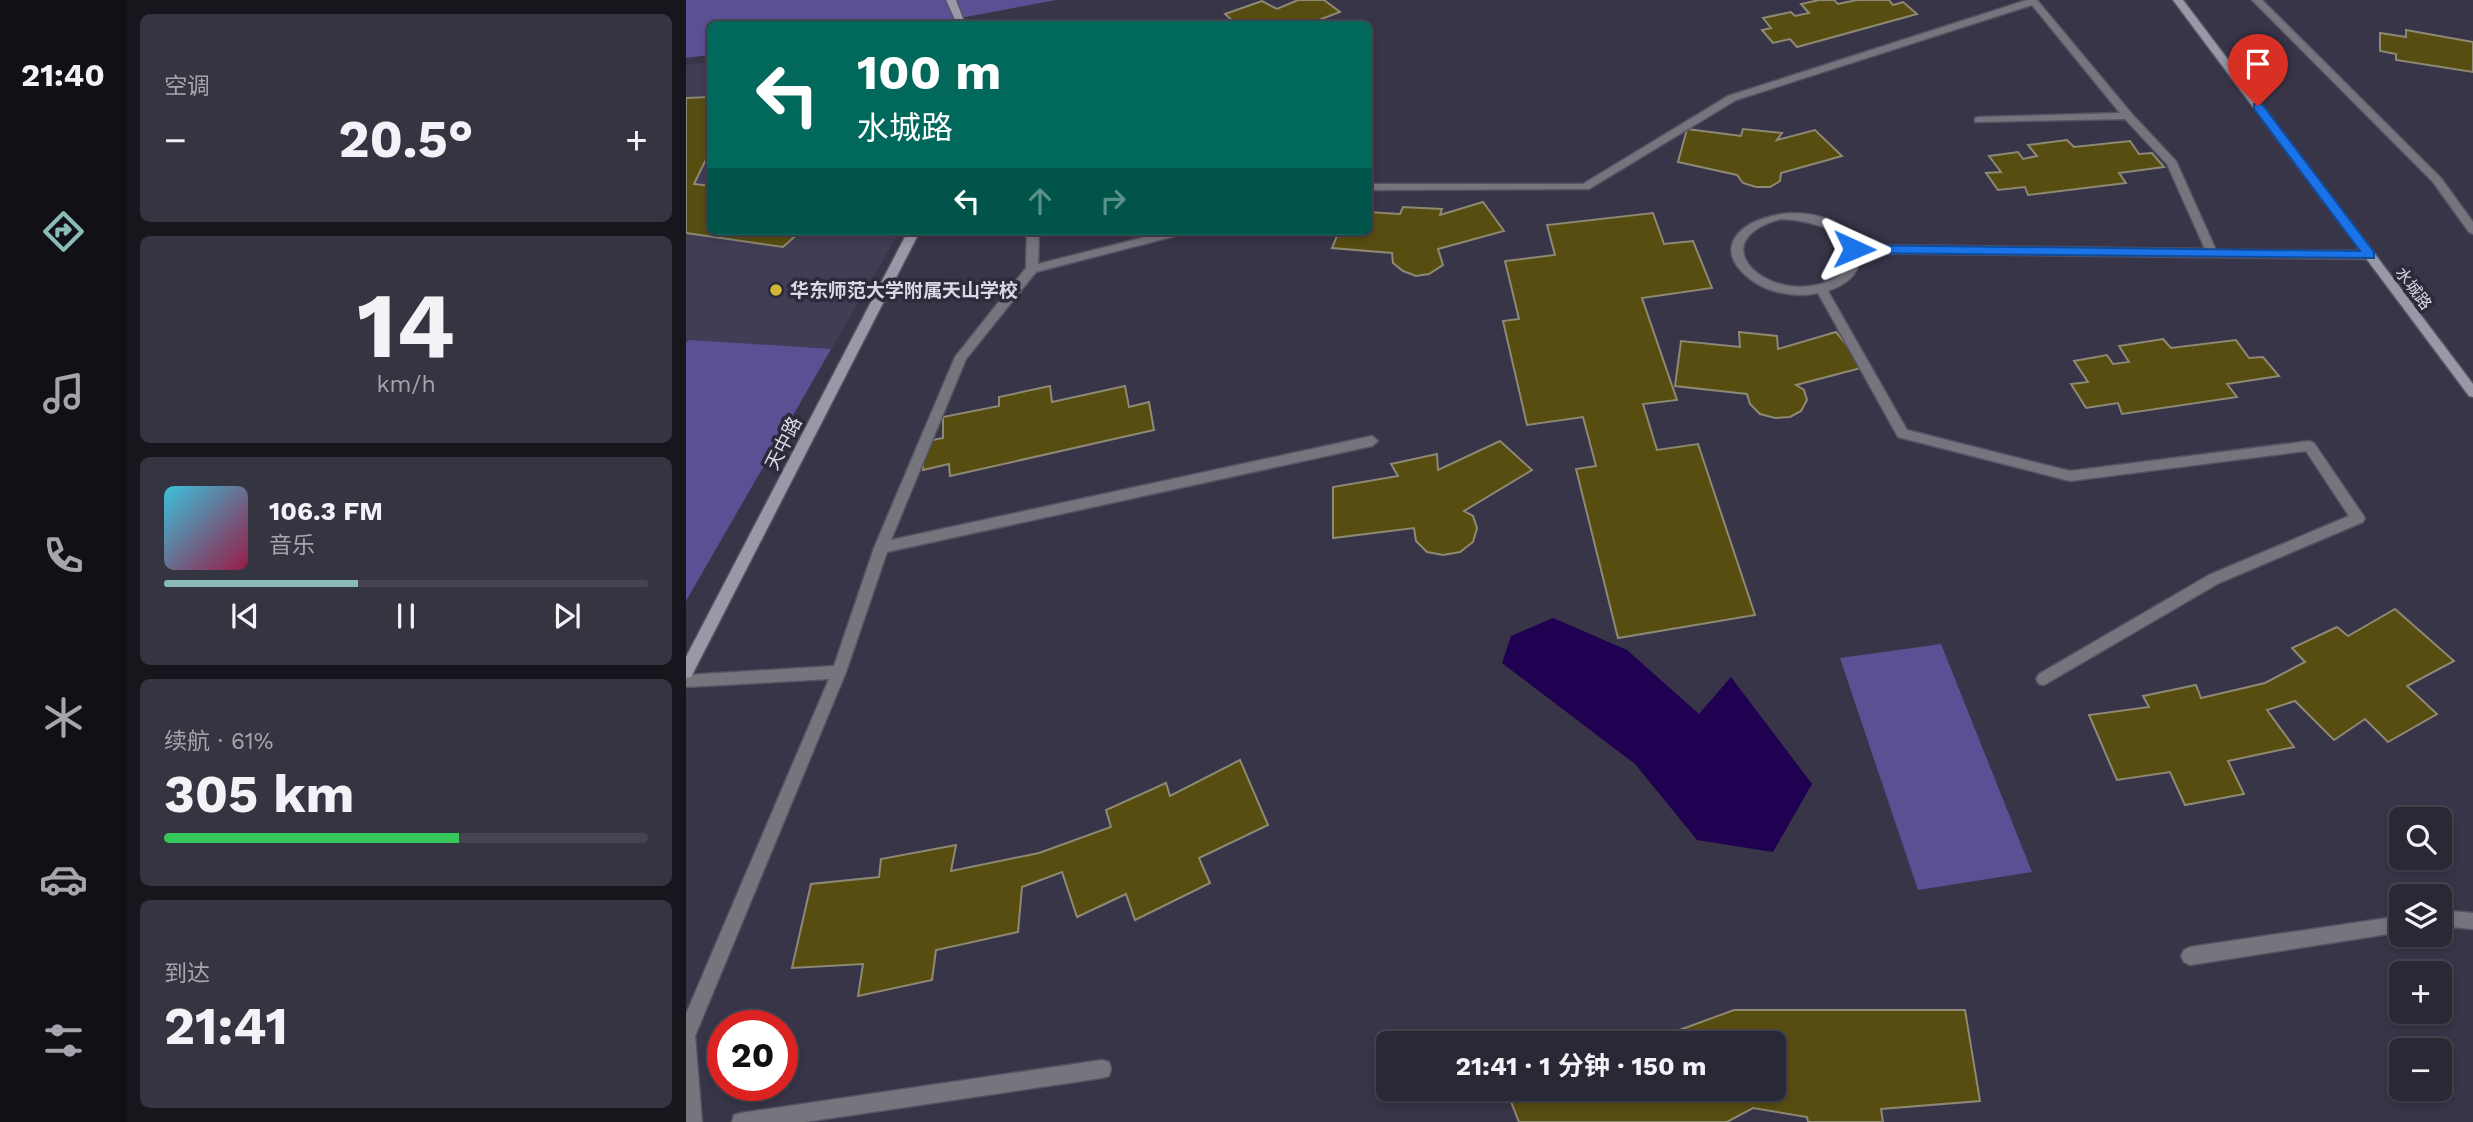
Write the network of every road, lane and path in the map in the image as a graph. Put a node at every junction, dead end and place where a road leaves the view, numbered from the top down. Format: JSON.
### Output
{"nodes":[{"id":1,"x":951,"y":0,"type":"edge"},
{"id":2,"x":2178,"y":0,"type":"edge"},
{"id":3,"x":2257,"y":0,"type":"edge"},
{"id":4,"x":2033,"y":1,"type":"edge"},
{"id":5,"x":960,"y":21,"type":"edge"},
{"id":6,"x":2128,"y":116,"type":"junction"},
{"id":7,"x":1979,"y":120,"type":"dead end"},
{"id":8,"x":1372,"y":187,"type":"edge"},
{"id":9,"x":2473,"y":230,"type":"edge"},
{"id":10,"x":912,"y":235,"type":"edge"},
{"id":11,"x":1033,"y":235,"type":"edge"},
{"id":12,"x":1167,"y":235,"type":"edge"},
{"id":13,"x":1854,"y":249,"type":"junction"},
{"id":14,"x":2212,"y":253,"type":"junction"},
{"id":15,"x":2370,"y":255,"type":"junction"},
{"id":16,"x":1032,"y":269,"type":"junction"},
{"id":17,"x":1821,"y":289,"type":"junction"},
{"id":18,"x":2473,"y":393,"type":"edge"},
{"id":19,"x":1372,"y":441,"type":"dead end"},
{"id":20,"x":881,"y":548,"type":"junction"},
{"id":21,"x":686,"y":672,"type":"edge"},
{"id":22,"x":839,"y":672,"type":"junction"},
{"id":23,"x":2043,"y":679,"type":"dead end"},
{"id":24,"x":686,"y":681,"type":"edge"},
{"id":25,"x":2452,"y":919,"type":"edge"},
{"id":26,"x":2473,"y":921,"type":"edge"},
{"id":27,"x":2389,"y":926,"type":"edge"},
{"id":28,"x":2190,"y":956,"type":"dead end"},
{"id":29,"x":1102,"y":1069,"type":"dead end"},
{"id":30,"x":693,"y":1122,"type":"edge"},
{"id":31,"x":741,"y":1122,"type":"edge"}],
"edges":[{"from":1,"to":5,"type":"street"},
{"from":2,"to":15,"type":"street","name":"水城路"},
{"from":3,"to":9,"type":"lane"},
{"from":4,"to":6,"type":"lane"},
{"from":4,"to":8,"type":"lane"},
{"from":6,"to":7,"type":"lane"},
{"from":6,"to":14,"type":"lane"},
{"from":10,"to":21,"type":"street","name":"天中路"},
{"from":11,"to":16,"type":"lane"},
{"from":12,"to":16,"type":"lane"},
{"from":13,"to":14,"type":"lane"},
{"from":13,"to":17,"type":"lane"},
{"from":13,"to":17,"type":"lane"},
{"from":14,"to":15,"type":"lane"},
{"from":15,"to":18,"type":"street","name":"水城路"},
{"from":16,"to":20,"type":"lane"},
{"from":17,"to":23,"type":"lane"},
{"from":19,"to":20,"type":"lane"},
{"from":20,"to":22,"type":"lane"},
{"from":22,"to":24,"type":"lane"},
{"from":22,"to":30,"type":"lane"},
{"from":25,"to":26,"type":"lane"},
{"from":27,"to":28,"type":"lane"},
{"from":29,"to":31,"type":"lane"}]}
